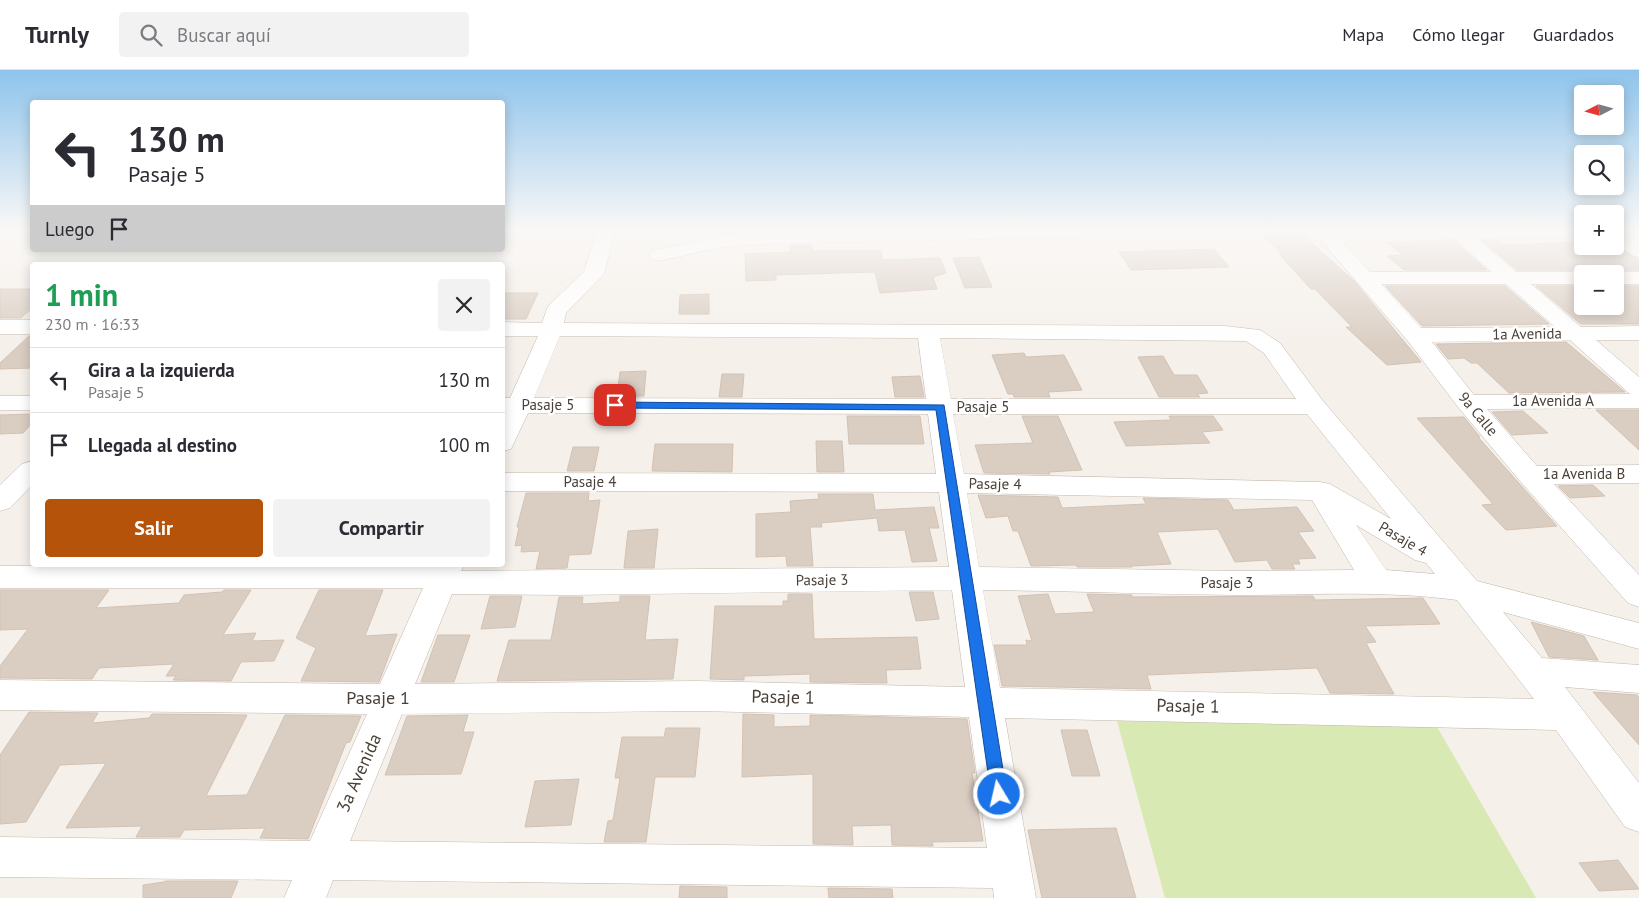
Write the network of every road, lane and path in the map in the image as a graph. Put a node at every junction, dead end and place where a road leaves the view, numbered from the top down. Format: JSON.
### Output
{"nodes":[{"id":1,"x":595,"y":269,"type":"edge"},
{"id":2,"x":1356,"y":269,"type":"edge"},
{"id":3,"x":1500,"y":269,"type":"edge"},
{"id":4,"x":1364,"y":278,"type":"junction"},
{"id":5,"x":1511,"y":278,"type":"junction"},
{"id":6,"x":1574,"y":278,"type":"edge"},
{"id":7,"x":1624,"y":278,"type":"edge"},
{"id":8,"x":1639,"y":278,"type":"edge"},
{"id":9,"x":0,"y":327,"type":"edge"},
{"id":10,"x":30,"y":327,"type":"edge"},
{"id":11,"x":505,"y":329,"type":"edge"},
{"id":12,"x":552,"y":329,"type":"junction"},
{"id":13,"x":928,"y":331,"type":"junction"},
{"id":14,"x":1576,"y":333,"type":"junction"},
{"id":15,"x":1639,"y":333,"type":"edge"},
{"id":16,"x":1415,"y":335,"type":"junction"},
{"id":17,"x":1639,"y":389,"type":"edge"},
{"id":18,"x":1639,"y":401,"type":"edge"},
{"id":19,"x":1467,"y":402,"type":"junction"},
{"id":20,"x":0,"y":403,"type":"edge"},
{"id":21,"x":30,"y":403,"type":"edge"},
{"id":22,"x":511,"y":405,"type":"edge"},
{"id":23,"x":1314,"y":406,"type":"junction"},
{"id":24,"x":940,"y":407,"type":"junction"},
{"id":25,"x":505,"y":430,"type":"edge"},
{"id":26,"x":30,"y":473,"type":"edge"},
{"id":27,"x":30,"y":474,"type":"edge"},
{"id":28,"x":1639,"y":474,"type":"edge"},
{"id":29,"x":0,"y":475,"type":"edge"},
{"id":30,"x":1530,"y":475,"type":"junction"},
{"id":31,"x":505,"y":482,"type":"edge"},
{"id":32,"x":952,"y":482,"type":"junction"},
{"id":33,"x":1320,"y":491,"type":"junction"},
{"id":34,"x":0,"y":502,"type":"edge"},
{"id":35,"x":1440,"y":560,"type":"junction"},
{"id":36,"x":447,"y":571,"type":"edge"},
{"id":37,"x":0,"y":577,"type":"edge"},
{"id":38,"x":966,"y":578,"type":"junction"},
{"id":39,"x":1377,"y":581,"type":"junction"},
{"id":40,"x":1466,"y":590,"type":"junction"},
{"id":41,"x":1639,"y":595,"type":"edge"},
{"id":42,"x":1639,"y":636,"type":"edge"},
{"id":43,"x":1533,"y":671,"type":"junction"},
{"id":44,"x":1639,"y":679,"type":"edge"},
{"id":45,"x":0,"y":695,"type":"edge"},
{"id":46,"x":391,"y":699,"type":"junction"},
{"id":47,"x":985,"y":701,"type":"junction"},
{"id":48,"x":1566,"y":715,"type":"junction"},
{"id":49,"x":1639,"y":814,"type":"edge"},
{"id":50,"x":0,"y":857,"type":"edge"},
{"id":51,"x":321,"y":859,"type":"junction"},
{"id":52,"x":1013,"y":883,"type":"edge"},
{"id":53,"x":305,"y":898,"type":"edge"}],
"edges":[{"from":1,"to":12,"type":"street"},
{"from":2,"to":4,"type":"street","name":"9a Calle"},
{"from":3,"to":5,"type":"street"},
{"from":4,"to":5,"type":"street"},
{"from":4,"to":16,"type":"street","name":"9a Calle"},
{"from":5,"to":6,"type":"street"},
{"from":5,"to":14,"type":"street"},
{"from":7,"to":8,"type":"street"},
{"from":9,"to":10,"type":"street"},
{"from":11,"to":12,"type":"street"},
{"from":12,"to":13,"type":"street"},
{"from":12,"to":22,"type":"street"},
{"from":13,"to":23,"type":"street"},
{"from":13,"to":24,"type":"street"},
{"from":14,"to":15,"type":"street","name":"1a Avenida"},
{"from":14,"to":16,"type":"street","name":"1a Avenida"},
{"from":14,"to":17,"type":"street"},
{"from":16,"to":19,"type":"street","name":"9a Calle"},
{"from":18,"to":19,"type":"street","name":"1a Avenida A"},
{"from":19,"to":30,"type":"street","name":"9a Calle"},
{"from":20,"to":21,"type":"street"},
{"from":22,"to":24,"type":"street","name":"Pasaje 5"},
{"from":22,"to":25,"type":"street"},
{"from":23,"to":24,"type":"street","name":"Pasaje 5"},
{"from":23,"to":35,"type":"street"},
{"from":24,"to":32,"type":"street"},
{"from":26,"to":29,"type":"street"},
{"from":27,"to":34,"type":"street"},
{"from":28,"to":30,"type":"street","name":"1a Avenida B"},
{"from":30,"to":41,"type":"street","name":"9a Calle"},
{"from":31,"to":32,"type":"street","name":"Pasaje 4"},
{"from":32,"to":33,"type":"street","name":"Pasaje 4"},
{"from":32,"to":38,"type":"street"},
{"from":33,"to":35,"type":"street","name":"Pasaje 4"},
{"from":33,"to":39,"type":"street"},
{"from":35,"to":40,"type":"street"},
{"from":36,"to":37,"type":"street","name":"Pasaje 3"},
{"from":36,"to":38,"type":"street","name":"Pasaje 3"},
{"from":36,"to":46,"type":"street","name":"3a Avenida"},
{"from":38,"to":39,"type":"street","name":"Pasaje 3"},
{"from":38,"to":47,"type":"street"},
{"from":39,"to":40,"type":"street","name":"Pasaje 3"},
{"from":40,"to":42,"type":"street","name":"Pasaje 3"},
{"from":40,"to":43,"type":"street"},
{"from":43,"to":44,"type":"street"},
{"from":43,"to":48,"type":"street"},
{"from":45,"to":46,"type":"street","name":"Pasaje 1"},
{"from":46,"to":47,"type":"street","name":"Pasaje 1"},
{"from":46,"to":51,"type":"street","name":"3a Avenida"},
{"from":47,"to":48,"type":"street","name":"Pasaje 1"},
{"from":47,"to":52,"type":"street"},
{"from":48,"to":49,"type":"street"},
{"from":50,"to":51,"type":"street"},
{"from":51,"to":52,"type":"street"},
{"from":51,"to":53,"type":"street","name":"3a Avenida"}]}
